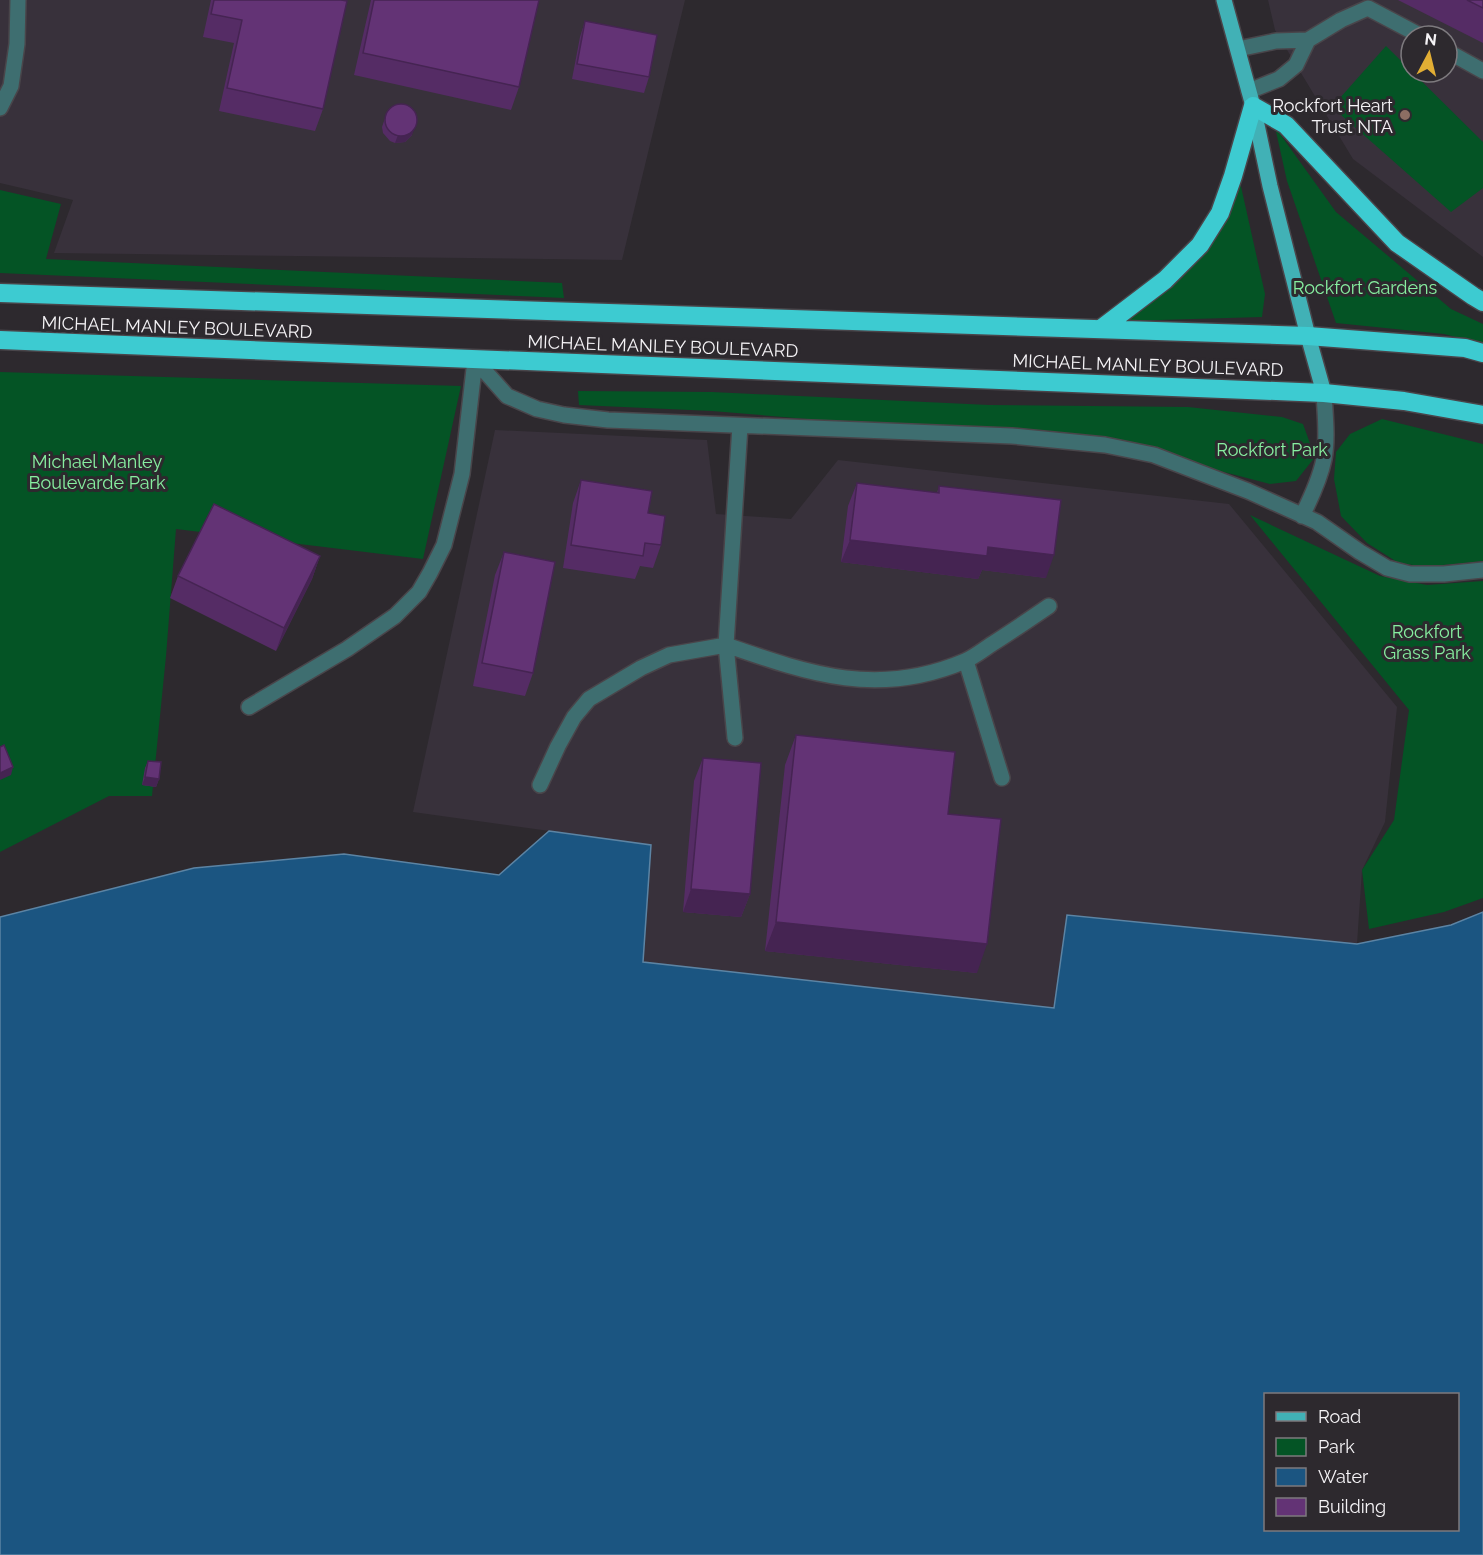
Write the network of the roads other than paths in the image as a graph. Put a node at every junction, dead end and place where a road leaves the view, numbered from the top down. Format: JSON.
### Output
{"nodes":[{"id":1,"x":18,"y":0,"type":"edge"},
{"id":2,"x":1224,"y":0,"type":"edge"},
{"id":3,"x":1368,"y":4,"type":"edge"},
{"id":4,"x":1401,"y":24,"type":"edge"},
{"id":5,"x":1308,"y":40,"type":"junction"},
{"id":6,"x":1238,"y":49,"type":"junction"},
{"id":7,"x":1459,"y":58,"type":"edge"},
{"id":8,"x":1483,"y":71,"type":"edge"},
{"id":9,"x":1251,"y":98,"type":"junction"},
{"id":10,"x":0,"y":108,"type":"edge"},
{"id":11,"x":0,"y":293,"type":"edge"},
{"id":12,"x":1483,"y":302,"type":"edge"},
{"id":13,"x":1102,"y":328,"type":"junction"},
{"id":14,"x":1308,"y":336,"type":"junction"},
{"id":15,"x":0,"y":340,"type":"edge"},
{"id":16,"x":1483,"y":353,"type":"edge"},
{"id":17,"x":475,"y":360,"type":"junction"},
{"id":18,"x":1324,"y":393,"type":"junction"},
{"id":19,"x":1483,"y":415,"type":"edge"},
{"id":20,"x":740,"y":426,"type":"junction"},
{"id":21,"x":1302,"y":516,"type":"junction"},
{"id":22,"x":1483,"y":570,"type":"edge"},
{"id":23,"x":1049,"y":606,"type":"dead end"},
{"id":24,"x":726,"y":645,"type":"junction"},
{"id":25,"x":966,"y":661,"type":"junction"},
{"id":26,"x":249,"y":707,"type":"dead end"},
{"id":27,"x":735,"y":738,"type":"dead end"},
{"id":28,"x":1002,"y":778,"type":"dead end"},
{"id":29,"x":540,"y":785,"type":"dead end"}],
"edges":[{"from":1,"to":10,"type":"lane"},
{"from":2,"to":6,"type":"main road"},
{"from":3,"to":4,"type":"lane"},
{"from":3,"to":5,"type":"lane"},
{"from":5,"to":6,"type":"lane"},
{"from":5,"to":9,"type":"lane"},
{"from":6,"to":9,"type":"main road"},
{"from":7,"to":8,"type":"lane"},
{"from":9,"to":12,"type":"highway"},
{"from":9,"to":13,"type":"highway"},
{"from":9,"to":14,"type":"main road"},
{"from":11,"to":13,"type":"highway","name":"MICHAEL MANLEY BOULEVARD"},
{"from":13,"to":14,"type":"highway","name":"MICHAEL MANLEY BOULEVARD"},
{"from":14,"to":16,"type":"highway","name":"MICHAEL MANLEY BOULEVARD"},
{"from":14,"to":18,"type":"main road"},
{"from":15,"to":17,"type":"highway","name":"MICHAEL MANLEY BOULEVARD"},
{"from":17,"to":18,"type":"highway","name":"MICHAEL MANLEY BOULEVARD"},
{"from":17,"to":20,"type":"lane"},
{"from":17,"to":26,"type":"lane"},
{"from":18,"to":19,"type":"highway","name":"MICHAEL MANLEY BOULEVARD"},
{"from":18,"to":21,"type":"lane"},
{"from":20,"to":21,"type":"lane"},
{"from":20,"to":24,"type":"lane"},
{"from":21,"to":22,"type":"lane"},
{"from":23,"to":25,"type":"lane"},
{"from":24,"to":25,"type":"lane"},
{"from":24,"to":27,"type":"lane"},
{"from":24,"to":29,"type":"lane"},
{"from":25,"to":28,"type":"lane"}]}
